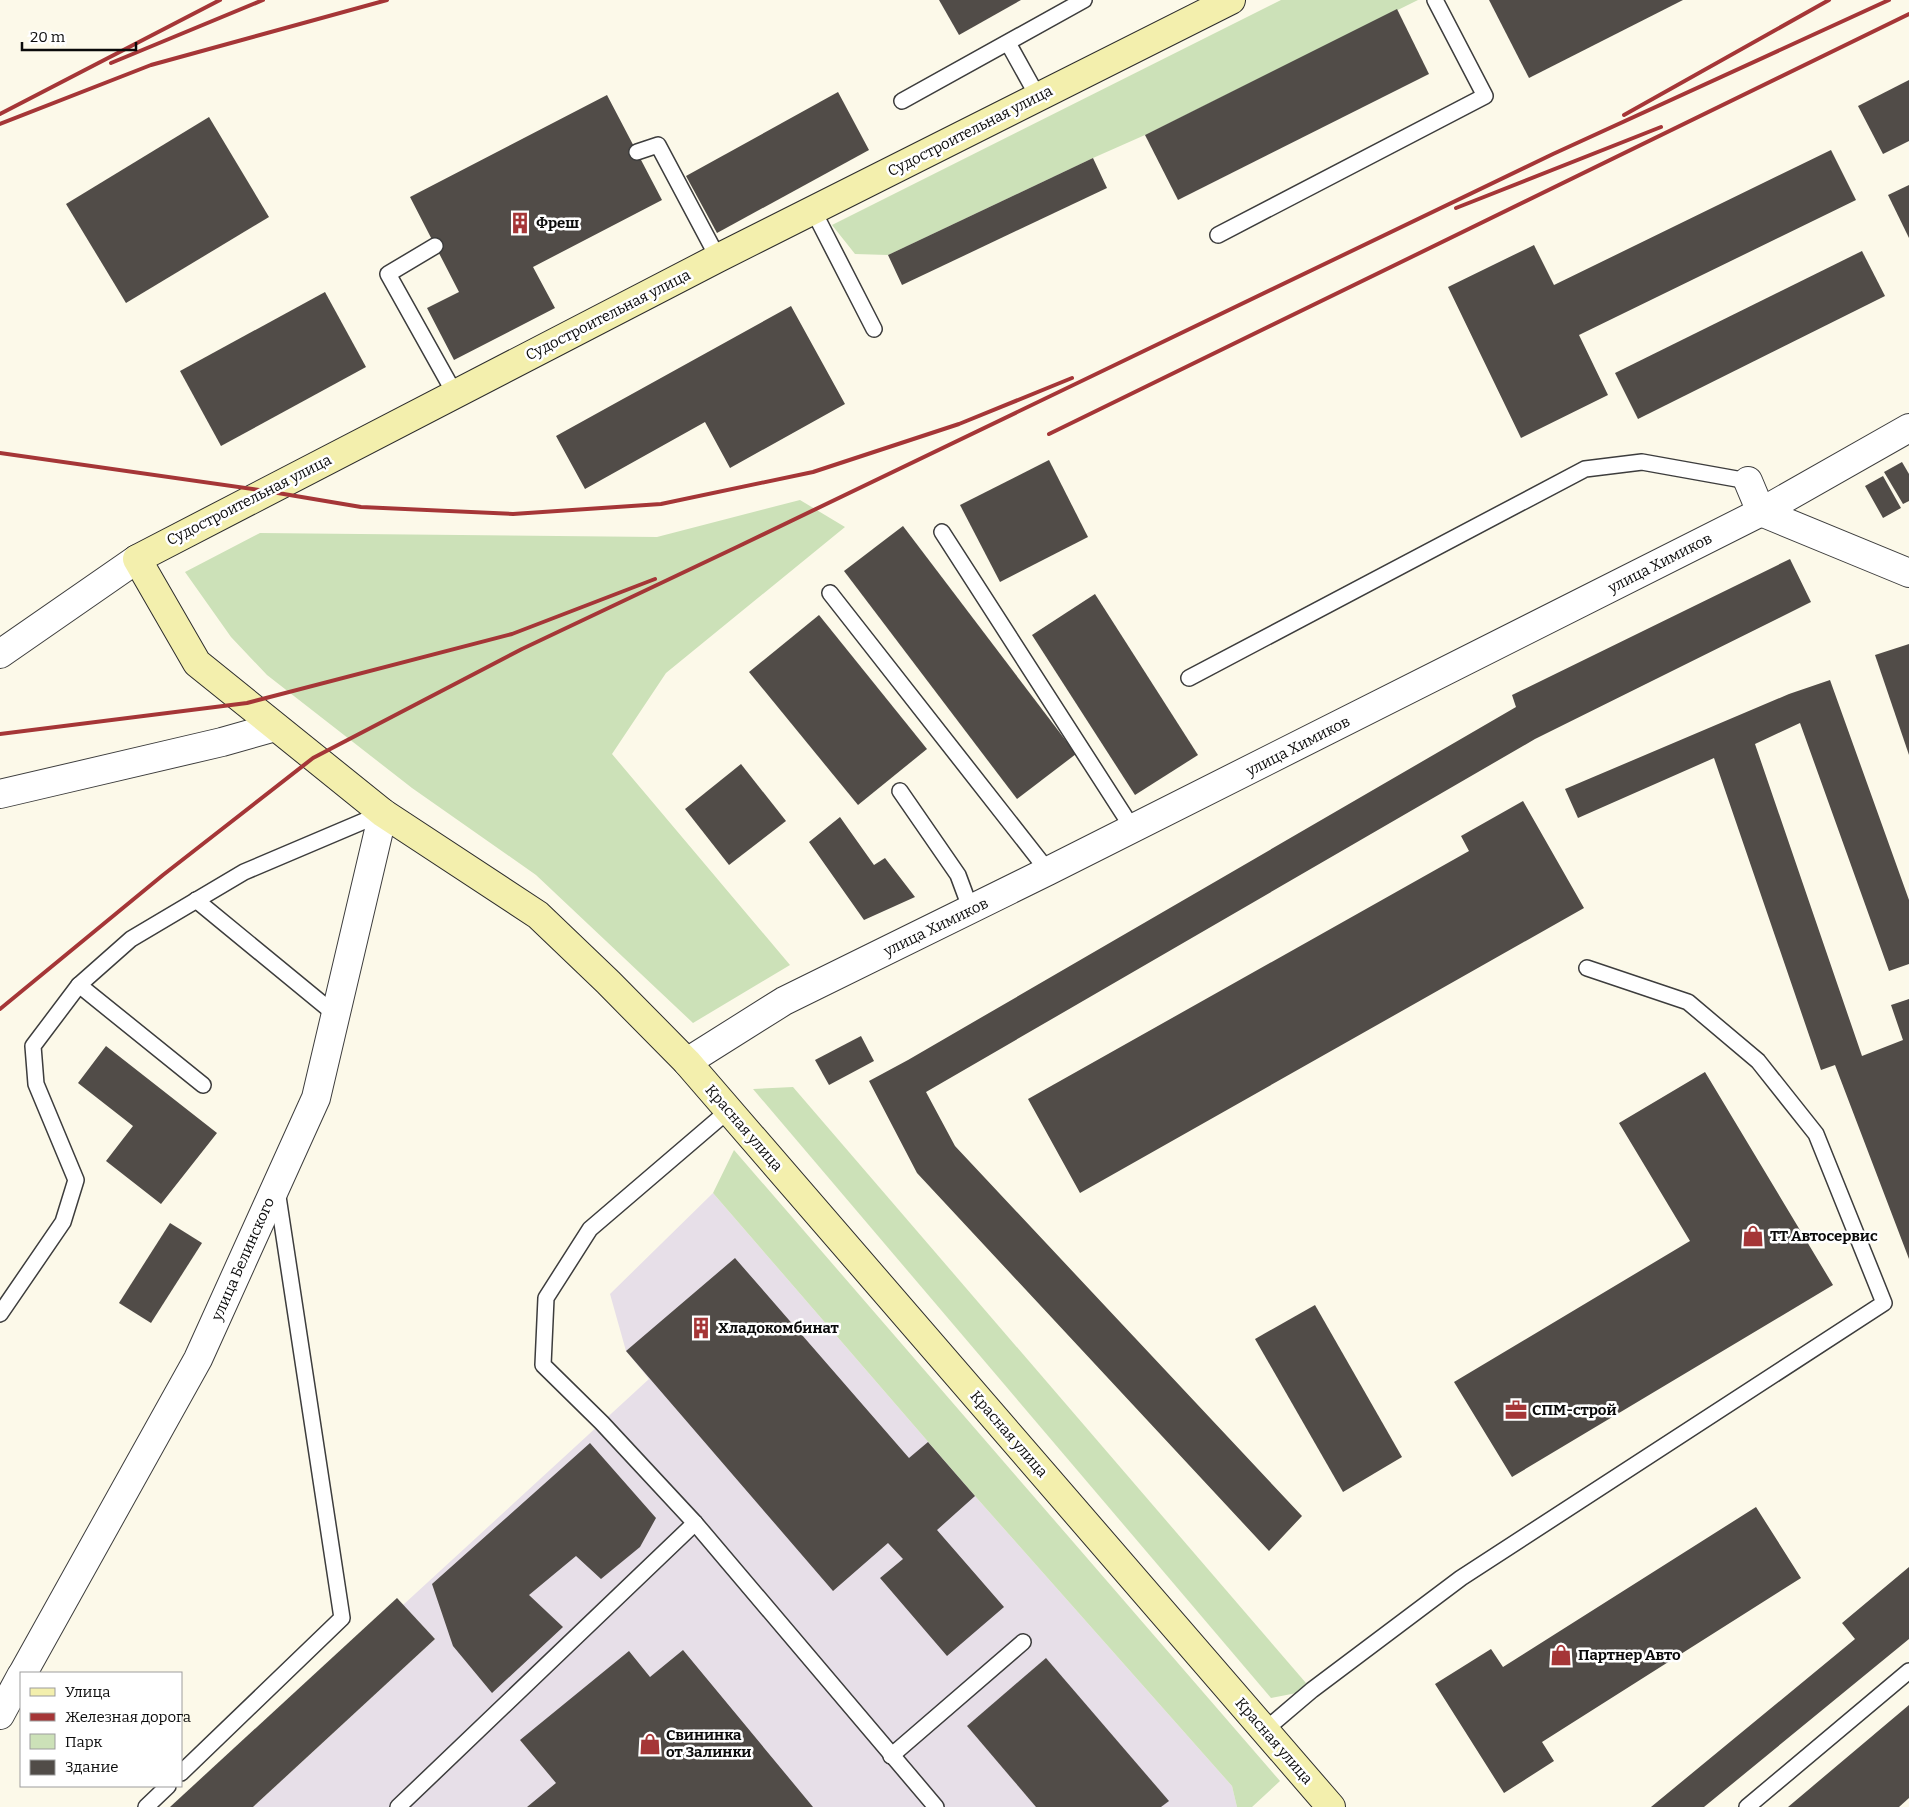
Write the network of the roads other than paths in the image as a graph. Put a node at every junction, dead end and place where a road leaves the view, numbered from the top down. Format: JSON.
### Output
{"nodes":[{"id":1,"x":1084,"y":0,"type":"edge"},
{"id":2,"x":1231,"y":0,"type":"edge"},
{"id":3,"x":1435,"y":0,"type":"edge"},
{"id":4,"x":1008,"y":43,"type":"junction"},
{"id":5,"x":1038,"y":97,"type":"junction"},
{"id":6,"x":902,"y":102,"type":"dead end"},
{"id":7,"x":637,"y":152,"type":"dead end"},
{"id":8,"x":813,"y":210,"type":"junction"},
{"id":9,"x":1218,"y":235,"type":"dead end"},
{"id":10,"x":435,"y":246,"type":"dead end"},
{"id":11,"x":718,"y":258,"type":"junction"},
{"id":12,"x":874,"y":329,"type":"dead end"},
{"id":13,"x":455,"y":394,"type":"junction"},
{"id":14,"x":1909,"y":428,"type":"edge"},
{"id":15,"x":1748,"y":481,"type":"joint"},
{"id":16,"x":1761,"y":512,"type":"junction"},
{"id":17,"x":942,"y":532,"type":"dead end"},
{"id":18,"x":137,"y":559,"type":"junction"},
{"id":19,"x":1909,"y":573,"type":"edge"},
{"id":20,"x":830,"y":593,"type":"dead end"},
{"id":21,"x":0,"y":654,"type":"edge"},
{"id":22,"x":1189,"y":678,"type":"dead end"},
{"id":23,"x":275,"y":727,"type":"junction"},
{"id":24,"x":900,"y":791,"type":"dead end"},
{"id":25,"x":0,"y":794,"type":"edge"},
{"id":26,"x":383,"y":813,"type":"junction"},
{"id":27,"x":1133,"y":829,"type":"junction"},
{"id":28,"x":1048,"y":871,"type":"junction"},
{"id":29,"x":196,"y":900,"type":"junction"},
{"id":30,"x":971,"y":910,"type":"junction"},
{"id":31,"x":1587,"y":968,"type":"dead end"},
{"id":32,"x":79,"y":986,"type":"junction"},
{"id":33,"x":336,"y":1015,"type":"junction"},
{"id":34,"x":687,"y":1062,"type":"junction"},
{"id":35,"x":203,"y":1086,"type":"dead end"},
{"id":36,"x":729,"y":1110,"type":"junction"},
{"id":37,"x":276,"y":1186,"type":"junction"},
{"id":38,"x":0,"y":1314,"type":"edge"},
{"id":39,"x":695,"y":1523,"type":"junction"},
{"id":40,"x":1023,"y":1642,"type":"dead end"},
{"id":41,"x":1909,"y":1671,"type":"edge"},
{"id":42,"x":24,"y":1672,"type":"edge"},
{"id":43,"x":20,"y":1679,"type":"edge"},
{"id":44,"x":0,"y":1715,"type":"edge"},
{"id":45,"x":1265,"y":1730,"type":"junction"},
{"id":46,"x":891,"y":1756,"type":"junction"},
{"id":47,"x":182,"y":1772,"type":"edge"},
{"id":48,"x":167,"y":1787,"type":"edge"},
{"id":49,"x":146,"y":1807,"type":"edge"},
{"id":50,"x":398,"y":1807,"type":"edge"},
{"id":51,"x":936,"y":1807,"type":"edge"},
{"id":52,"x":1331,"y":1807,"type":"edge"},
{"id":53,"x":1747,"y":1807,"type":"edge"}],
"edges":[{"from":1,"to":4,"type":"lane"},
{"from":2,"to":5,"type":"main road","name":"Судостроительная улица"},
{"from":3,"to":9,"type":"lane"},
{"from":4,"to":5,"type":"lane"},
{"from":4,"to":6,"type":"lane"},
{"from":5,"to":8,"type":"main road","name":"Судостроительная улица"},
{"from":7,"to":11,"type":"lane"},
{"from":8,"to":11,"type":"main road","name":"Судостроительная улица"},
{"from":8,"to":12,"type":"lane"},
{"from":10,"to":13,"type":"lane"},
{"from":11,"to":13,"type":"main road","name":"Судостроительная улица"},
{"from":13,"to":18,"type":"main road","name":"Судостроительная улица"},
{"from":14,"to":16,"type":"street","name":"улица Химиков"},
{"from":15,"to":16,"type":"street"},
{"from":15,"to":22,"type":"lane"},
{"from":16,"to":19,"type":"street"},
{"from":16,"to":27,"type":"street","name":"улица Химиков"},
{"from":17,"to":27,"type":"lane"},
{"from":18,"to":21,"type":"street","name":"Судостроительная улица"},
{"from":18,"to":23,"type":"main road","name":"Красная улица"},
{"from":20,"to":28,"type":"lane"},
{"from":23,"to":25,"type":"street"},
{"from":23,"to":26,"type":"main road","name":"Красная улица"},
{"from":24,"to":30,"type":"lane"},
{"from":26,"to":29,"type":"lane"},
{"from":26,"to":33,"type":"street","name":"улица Белинского"},
{"from":26,"to":34,"type":"main road","name":"Красная улица"},
{"from":27,"to":28,"type":"street","name":"улица Химиков"},
{"from":28,"to":30,"type":"street","name":"улица Химиков"},
{"from":29,"to":32,"type":"lane"},
{"from":29,"to":33,"type":"lane"},
{"from":30,"to":34,"type":"street","name":"улица Химиков"},
{"from":31,"to":45,"type":"lane"},
{"from":32,"to":35,"type":"lane"},
{"from":32,"to":38,"type":"lane"},
{"from":33,"to":37,"type":"street","name":"улица Белинского"},
{"from":34,"to":36,"type":"main road","name":"Красная улица"},
{"from":36,"to":39,"type":"lane"},
{"from":36,"to":45,"type":"main road","name":"Красная улица"},
{"from":37,"to":42,"type":"street","name":"улица Белинского"},
{"from":37,"to":47,"type":"lane"},
{"from":39,"to":46,"type":"lane"},
{"from":39,"to":50,"type":"lane"},
{"from":40,"to":46,"type":"lane"},
{"from":41,"to":53,"type":"lane"},
{"from":43,"to":44,"type":"street","name":"улица Белинского"},
{"from":45,"to":52,"type":"main road","name":"Красная улица"},
{"from":46,"to":51,"type":"lane"},
{"from":48,"to":49,"type":"lane"}]}
